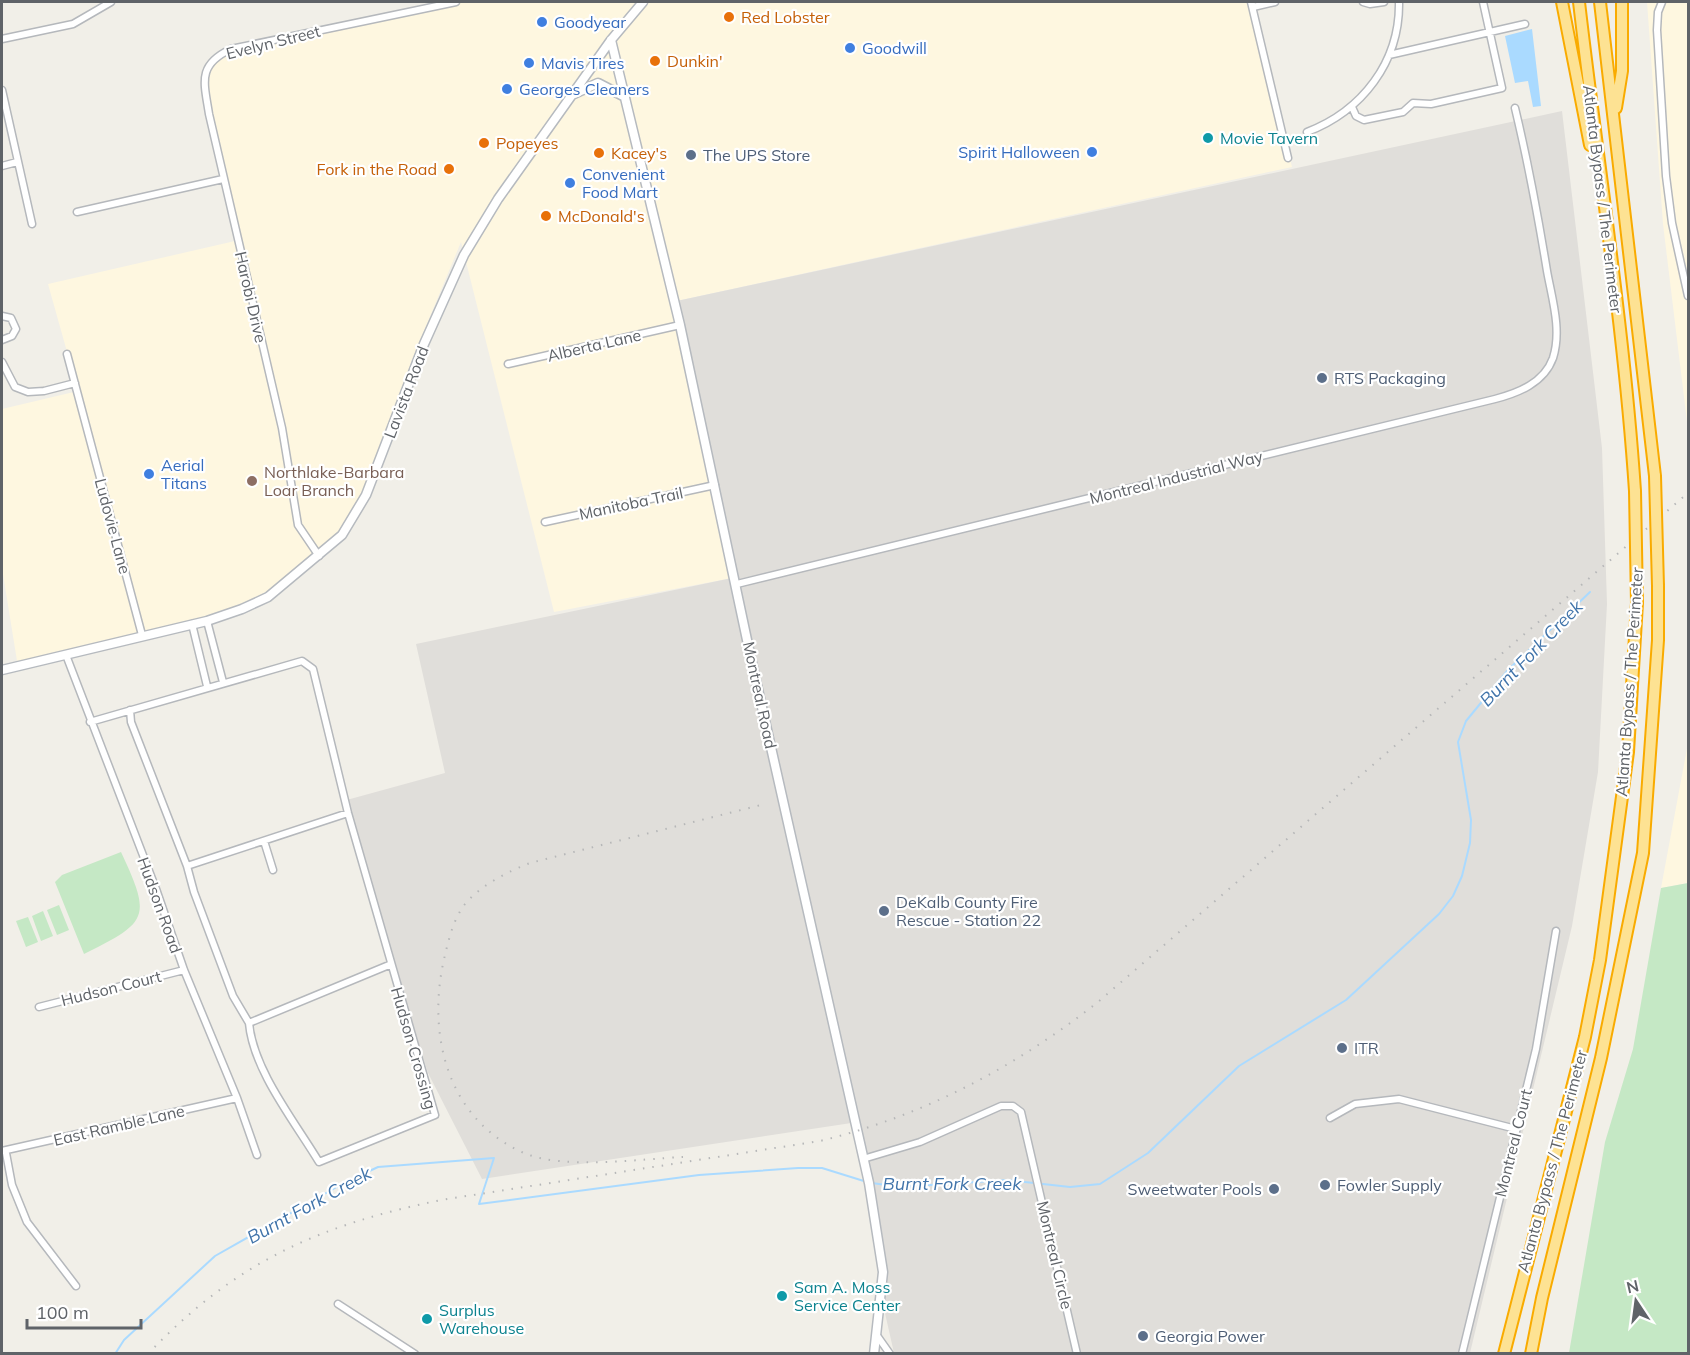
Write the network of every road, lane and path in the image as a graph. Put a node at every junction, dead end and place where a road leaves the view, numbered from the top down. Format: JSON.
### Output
{"nodes":[{"id":1,"x":111,"y":2,"type":"edge"},
{"id":2,"x":456,"y":2,"type":"edge"},
{"id":3,"x":643,"y":2,"type":"edge"},
{"id":4,"x":1275,"y":2,"type":"edge"},
{"id":5,"x":1363,"y":2,"type":"edge"},
{"id":6,"x":1384,"y":2,"type":"edge"},
{"id":7,"x":1399,"y":2,"type":"edge"},
{"id":8,"x":1483,"y":2,"type":"edge"},
{"id":9,"x":1562,"y":2,"type":"edge"},
{"id":10,"x":1579,"y":2,"type":"edge"},
{"id":11,"x":1600,"y":2,"type":"edge"},
{"id":12,"x":1622,"y":2,"type":"edge"},
{"id":13,"x":1662,"y":2,"type":"edge"},
{"id":14,"x":1252,"y":4,"type":"edge"},
{"id":15,"x":1525,"y":24,"type":"dead end"},
{"id":16,"x":1490,"y":33,"type":"junction"},
{"id":17,"x":2,"y":39,"type":"edge"},
{"id":18,"x":611,"y":40,"type":"junction"},
{"id":19,"x":1389,"y":55,"type":"junction"},
{"id":20,"x":2,"y":90,"type":"edge"},
{"id":21,"x":571,"y":95,"type":"junction"},
{"id":22,"x":625,"y":97,"type":"junction"},
{"id":23,"x":1352,"y":107,"type":"junction"},
{"id":24,"x":1515,"y":108,"type":"dead end"},
{"id":25,"x":1614,"y":124,"type":"junction"},
{"id":26,"x":1307,"y":132,"type":"dead end"},
{"id":27,"x":1288,"y":158,"type":"dead end"},
{"id":28,"x":17,"y":162,"type":"junction"},
{"id":29,"x":2,"y":165,"type":"edge"},
{"id":30,"x":223,"y":179,"type":"junction"},
{"id":31,"x":1600,"y":183,"type":"junction"},
{"id":32,"x":77,"y":212,"type":"dead end"},
{"id":33,"x":32,"y":224,"type":"dead end"},
{"id":34,"x":1689,"y":296,"type":"edge"},
{"id":35,"x":2,"y":316,"type":"edge"},
{"id":36,"x":680,"y":325,"type":"junction"},
{"id":37,"x":2,"y":340,"type":"edge"},
{"id":38,"x":67,"y":354,"type":"dead end"},
{"id":39,"x":2,"y":362,"type":"edge"},
{"id":40,"x":508,"y":364,"type":"dead end"},
{"id":41,"x":75,"y":383,"type":"junction"},
{"id":42,"x":716,"y":485,"type":"junction"},
{"id":43,"x":545,"y":522,"type":"dead end"},
{"id":44,"x":319,"y":556,"type":"junction"},
{"id":45,"x":737,"y":584,"type":"junction"},
{"id":46,"x":207,"y":621,"type":"junction"},
{"id":47,"x":192,"y":624,"type":"junction"},
{"id":48,"x":142,"y":635,"type":"junction"},
{"id":49,"x":66,"y":655,"type":"junction"},
{"id":50,"x":2,"y":670,"type":"edge"},
{"id":51,"x":223,"y":682,"type":"junction"},
{"id":52,"x":207,"y":686,"type":"junction"},
{"id":53,"x":130,"y":710,"type":"junction"},
{"id":54,"x":90,"y":722,"type":"junction"},
{"id":55,"x":348,"y":813,"type":"junction"},
{"id":56,"x":264,"y":841,"type":"junction"},
{"id":57,"x":187,"y":866,"type":"junction"},
{"id":58,"x":273,"y":870,"type":"dead end"},
{"id":59,"x":1556,"y":931,"type":"dead end"},
{"id":60,"x":390,"y":964,"type":"junction"},
{"id":61,"x":184,"y":970,"type":"junction"},
{"id":62,"x":39,"y":1006,"type":"dead end"},
{"id":63,"x":249,"y":1023,"type":"junction"},
{"id":64,"x":237,"y":1098,"type":"junction"},
{"id":65,"x":1330,"y":1118,"type":"dead end"},
{"id":66,"x":1516,"y":1129,"type":"junction"},
{"id":67,"x":4,"y":1152,"type":"edge"},
{"id":68,"x":257,"y":1155,"type":"dead end"},
{"id":69,"x":863,"y":1159,"type":"junction"},
{"id":70,"x":76,"y":1286,"type":"dead end"},
{"id":71,"x":338,"y":1304,"type":"dead end"},
{"id":72,"x":878,"y":1337,"type":"junction"},
{"id":73,"x":415,"y":1353,"type":"edge"},
{"id":74,"x":874,"y":1353,"type":"edge"},
{"id":75,"x":890,"y":1353,"type":"edge"},
{"id":76,"x":1077,"y":1353,"type":"edge"},
{"id":77,"x":1462,"y":1353,"type":"edge"},
{"id":78,"x":1504,"y":1353,"type":"edge"},
{"id":79,"x":1531,"y":1353,"type":"edge"}],
"edges":[{"from":1,"to":17,"type":"street"},
{"from":2,"to":30,"type":"street","name":"Evelyn Street"},
{"from":3,"to":18,"type":"street","name":"Lavista Road"},
{"from":4,"to":14,"type":"street"},
{"from":5,"to":6,"type":"street"},
{"from":7,"to":19,"type":"street"},
{"from":8,"to":16,"type":"street"},
{"from":9,"to":31,"type":"highway"},
{"from":10,"to":31,"type":"highway","name":"Atlanta Bypass / The Perimeter"},
{"from":11,"to":25,"type":"highway","name":"Atlanta Bypass / The Perimeter"},
{"from":12,"to":25,"type":"highway"},
{"from":13,"to":34,"type":"street"},
{"from":14,"to":27,"type":"street"},
{"from":15,"to":16,"type":"street"},
{"from":16,"to":19,"type":"street"},
{"from":16,"to":23,"type":"street"},
{"from":18,"to":21,"type":"street","name":"Lavista Road"},
{"from":18,"to":22,"type":"street","name":"Montreal Road"},
{"from":19,"to":23,"type":"street"},
{"from":20,"to":28,"type":"street"},
{"from":21,"to":22,"type":"street"},
{"from":21,"to":44,"type":"street","name":"Lavista Road"},
{"from":22,"to":36,"type":"street","name":"Montreal Road"},
{"from":23,"to":26,"type":"street"},
{"from":24,"to":45,"type":"street","name":"Montreal Industrial Way"},
{"from":25,"to":79,"type":"highway","name":"Atlanta Bypass / The Perimeter","bridge":true},
{"from":28,"to":29,"type":"street"},
{"from":28,"to":33,"type":"street"},
{"from":30,"to":32,"type":"street"},
{"from":30,"to":44,"type":"street","name":"Harobi Drive"},
{"from":31,"to":78,"type":"highway","name":"Atlanta Bypass / The Perimeter","bridge":true},
{"from":35,"to":37,"type":"street"},
{"from":36,"to":40,"type":"street","name":"Alberta Lane"},
{"from":36,"to":42,"type":"street","name":"Montreal Road"},
{"from":38,"to":41,"type":"street","name":"Ludovie Lane"},
{"from":39,"to":41,"type":"street"},
{"from":41,"to":48,"type":"street","name":"Ludovie Lane"},
{"from":42,"to":43,"type":"street","name":"Manitoba Trail"},
{"from":42,"to":45,"type":"street","name":"Montreal Road"},
{"from":44,"to":46,"type":"street","name":"Lavista Road"},
{"from":45,"to":69,"type":"street","name":"Montreal Road"},
{"from":46,"to":47,"type":"street","name":"Lavista Road"},
{"from":46,"to":51,"type":"street"},
{"from":47,"to":48,"type":"street","name":"Lavista Road"},
{"from":47,"to":52,"type":"street"},
{"from":48,"to":49,"type":"street","name":"Lavista Road"},
{"from":49,"to":50,"type":"street","name":"Lavista Road"},
{"from":49,"to":54,"type":"street","name":"Hudson Road"},
{"from":51,"to":52,"type":"street","name":"Hudson Crossing"},
{"from":51,"to":55,"type":"street","name":"Hudson Crossing"},
{"from":52,"to":53,"type":"street","name":"Hudson Crossing"},
{"from":53,"to":54,"type":"street","name":"Hudson Crossing"},
{"from":53,"to":57,"type":"street"},
{"from":54,"to":61,"type":"street","name":"Hudson Road"},
{"from":55,"to":56,"type":"street"},
{"from":55,"to":60,"type":"street","name":"Hudson Crossing"},
{"from":56,"to":57,"type":"street"},
{"from":56,"to":58,"type":"street"},
{"from":57,"to":63,"type":"street"},
{"from":59,"to":66,"type":"street","name":"Montreal Court"},
{"from":60,"to":63,"type":"street"},
{"from":60,"to":63,"type":"street","name":"Hudson Crossing"},
{"from":61,"to":62,"type":"street","name":"Hudson Court"},
{"from":61,"to":64,"type":"street","name":"Hudson Road"},
{"from":64,"to":67,"type":"street","name":"East Ramble Lane"},
{"from":64,"to":68,"type":"street","name":"Hudson Road"},
{"from":65,"to":66,"type":"street"},
{"from":66,"to":77,"type":"street","name":"Montreal Court"},
{"from":67,"to":70,"type":"street"},
{"from":69,"to":72,"type":"street","name":"Montreal Road"},
{"from":69,"to":76,"type":"street","name":"Montreal Circle"},
{"from":71,"to":73,"type":"street"},
{"from":72,"to":74,"type":"street","name":"Montreal Road"},
{"from":72,"to":75,"type":"street"}]}
